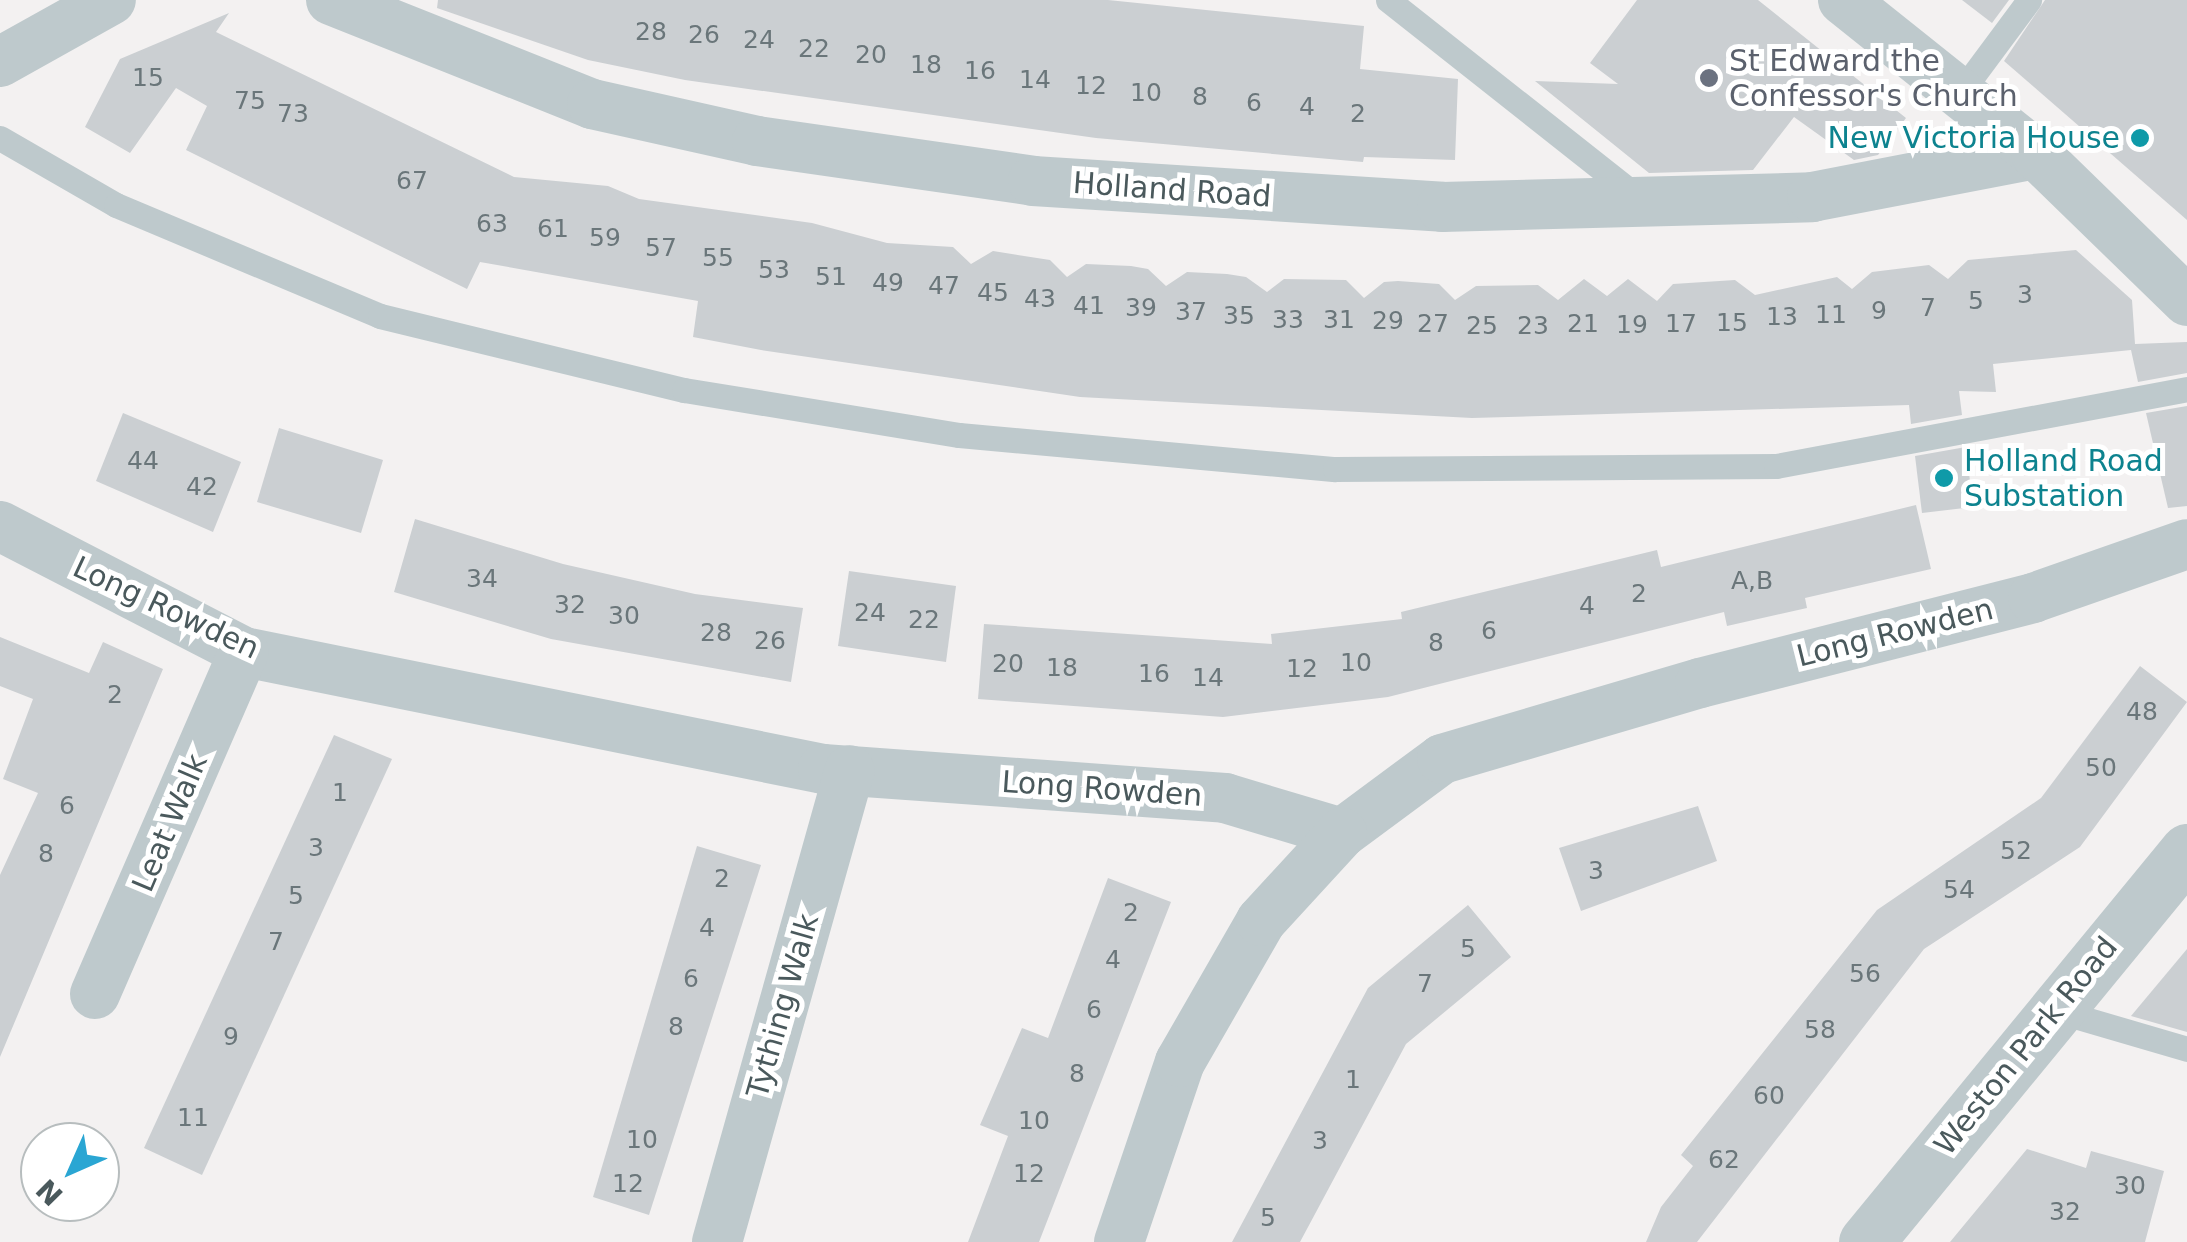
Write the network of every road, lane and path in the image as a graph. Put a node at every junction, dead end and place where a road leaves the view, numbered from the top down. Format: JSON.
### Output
{"nodes":[{"id":1,"x":111,"y":0,"type":"edge"},
{"id":2,"x":331,"y":0,"type":"edge"},
{"id":3,"x":1388,"y":0,"type":"edge"},
{"id":4,"x":1843,"y":0,"type":"edge"},
{"id":5,"x":2029,"y":0,"type":"edge"},
{"id":6,"x":0,"y":62,"type":"edge"},
{"id":7,"x":1960,"y":93,"type":"junction"},
{"id":8,"x":0,"y":138,"type":"edge"},
{"id":9,"x":2036,"y":154,"type":"junction"},
{"id":10,"x":1644,"y":202,"type":"junction"},
{"id":11,"x":2187,"y":301,"type":"edge"},
{"id":12,"x":2187,"y":389,"type":"edge"},
{"id":13,"x":0,"y":526,"type":"edge"},
{"id":14,"x":2187,"y":544,"type":"edge"},
{"id":15,"x":244,"y":652,"type":"junction"},
{"id":16,"x":850,"y":770,"type":"junction"},
{"id":17,"x":1342,"y":833,"type":"junction"},
{"id":18,"x":2187,"y":851,"type":"edge"},
{"id":19,"x":95,"y":994,"type":"dead end"},
{"id":20,"x":2054,"y":1010,"type":"junction"},
{"id":21,"x":2187,"y":1049,"type":"edge"},
{"id":22,"x":717,"y":1242,"type":"edge"},
{"id":23,"x":1118,"y":1242,"type":"edge"},
{"id":24,"x":1866,"y":1242,"type":"edge"}],
"edges":[{"from":1,"to":6,"type":"street"},
{"from":2,"to":10,"type":"street","name":"Holland Road"},
{"from":3,"to":10,"type":"lane"},
{"from":4,"to":7,"type":"street"},
{"from":5,"to":7,"type":"lane"},
{"from":7,"to":9,"type":"street"},
{"from":8,"to":12,"type":"lane"},
{"from":9,"to":10,"type":"street","name":"Holland Road"},
{"from":9,"to":11,"type":"street"},
{"from":13,"to":15,"type":"street","name":"Long Rowden"},
{"from":14,"to":17,"type":"street","name":"Long Rowden"},
{"from":15,"to":16,"type":"street","name":"Long Rowden"},
{"from":15,"to":19,"type":"street","name":"Leat Walk"},
{"from":16,"to":17,"type":"street","name":"Long Rowden"},
{"from":16,"to":22,"type":"street","name":"Tything Walk"},
{"from":17,"to":23,"type":"street"},
{"from":18,"to":20,"type":"street","name":"Weston Park Road"},
{"from":20,"to":21,"type":"lane"},
{"from":20,"to":24,"type":"street","name":"Weston Park Road"}]}
